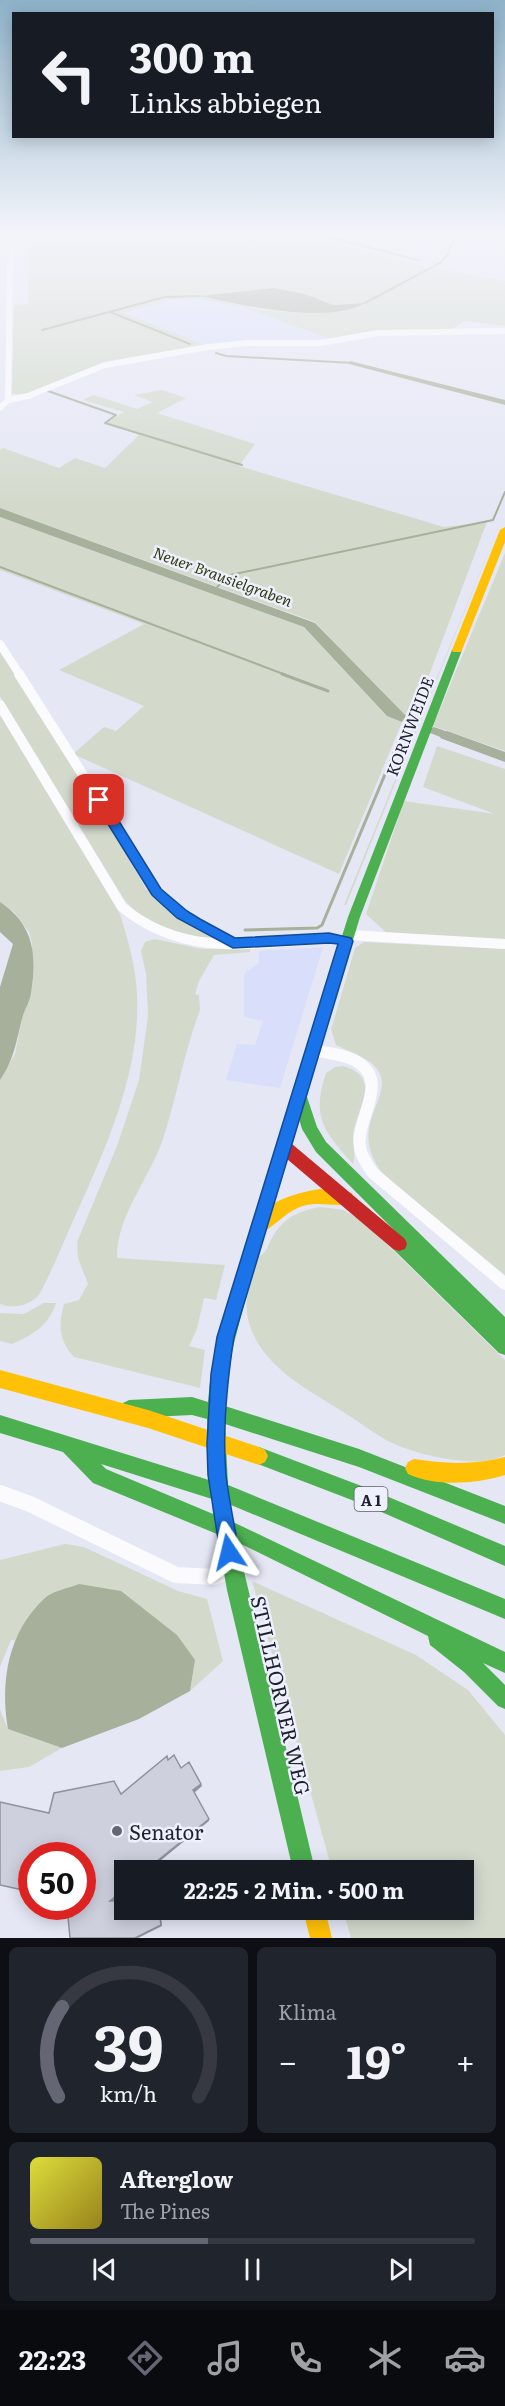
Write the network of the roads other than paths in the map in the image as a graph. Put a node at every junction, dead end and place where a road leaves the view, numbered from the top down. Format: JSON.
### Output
{"nodes":[{"id":1,"x":9,"y":324,"type":"edge"},
{"id":2,"x":505,"y":331,"type":"edge"},
{"id":3,"x":8,"y":400,"type":"junction"},
{"id":4,"x":0,"y":408,"type":"edge"},
{"id":5,"x":505,"y":530,"type":"edge"},
{"id":6,"x":0,"y":644,"type":"edge"},
{"id":7,"x":0,"y":705,"type":"edge"},
{"id":8,"x":347,"y":938,"type":"junction"},
{"id":9,"x":233,"y":943,"type":"junction"},
{"id":10,"x":505,"y":944,"type":"edge"},
{"id":11,"x":313,"y":1050,"type":"junction"},
{"id":12,"x":299,"y":1095,"type":"junction"},
{"id":13,"x":283,"y":1146,"type":"junction"},
{"id":14,"x":321,"y":1147,"type":"junction"},
{"id":15,"x":348,"y":1198,"type":"junction"},
{"id":16,"x":258,"y":1227,"type":"junction"},
{"id":17,"x":505,"y":1284,"type":"edge"},
{"id":18,"x":505,"y":1329,"type":"edge"},
{"id":19,"x":505,"y":1347,"type":"edge"},
{"id":20,"x":0,"y":1379,"type":"edge"},
{"id":21,"x":118,"y":1410,"type":"junction"},
{"id":22,"x":0,"y":1424,"type":"edge"},
{"id":23,"x":67,"y":1443,"type":"junction"},
{"id":24,"x":359,"y":1458,"type":"junction"},
{"id":25,"x":505,"y":1466,"type":"edge"},
{"id":26,"x":0,"y":1493,"type":"edge"},
{"id":27,"x":505,"y":1515,"type":"edge"},
{"id":28,"x":505,"y":1556,"type":"edge"},
{"id":29,"x":232,"y":1570,"type":"junction"},
{"id":30,"x":396,"y":1608,"type":"junction"},
{"id":31,"x":505,"y":1609,"type":"edge"},
{"id":32,"x":505,"y":1663,"type":"edge"},
{"id":33,"x":505,"y":1699,"type":"edge"},
{"id":34,"x":302,"y":1860,"type":"edge"},
{"id":35,"x":316,"y":1920,"type":"edge"},
{"id":36,"x":321,"y":1938,"type":"edge"}],
"edges":[{"from":1,"to":3,"type":"street"},
{"from":2,"to":3,"type":"street"},
{"from":3,"to":4,"type":"street"},
{"from":5,"to":8,"type":"main road","name":"KORNWEIDE"},
{"from":6,"to":9,"type":"street"},
{"from":7,"to":9,"type":"street"},
{"from":8,"to":9,"type":"street"},
{"from":8,"to":10,"type":"street"},
{"from":8,"to":11,"type":"main road","name":"STILLHORNER WEG"},
{"from":11,"to":12,"type":"main road","name":"STILLHORNER WEG"},
{"from":11,"to":17,"type":"street"},
{"from":12,"to":13,"type":"main road","name":"STILLHORNER WEG"},
{"from":12,"to":14,"type":"main road"},
{"from":13,"to":14,"type":"main road"},
{"from":13,"to":15,"type":"main road"},
{"from":13,"to":16,"type":"main road","name":"STILLHORNER WEG"},
{"from":14,"to":18,"type":"main road"},
{"from":15,"to":16,"type":"main road"},
{"from":15,"to":19,"type":"main road"},
{"from":16,"to":29,"type":"main road","name":"STILLHORNER WEG"},
{"from":20,"to":21,"type":"main road","number":"A 1"},
{"from":21,"to":24,"type":"main road"},
{"from":21,"to":28,"type":"main road","number":"A 1"},
{"from":22,"to":23,"type":"main road"},
{"from":23,"to":30,"type":"main road"},
{"from":23,"to":31,"type":"main road"},
{"from":24,"to":25,"type":"main road"},
{"from":24,"to":27,"type":"main road"},
{"from":26,"to":29,"type":"street"},
{"from":29,"to":34,"type":"main road","name":"STILLHORNER WEG"},
{"from":30,"to":32,"type":"main road"},
{"from":30,"to":33,"type":"main road"},
{"from":35,"to":36,"type":"main road"}]}
